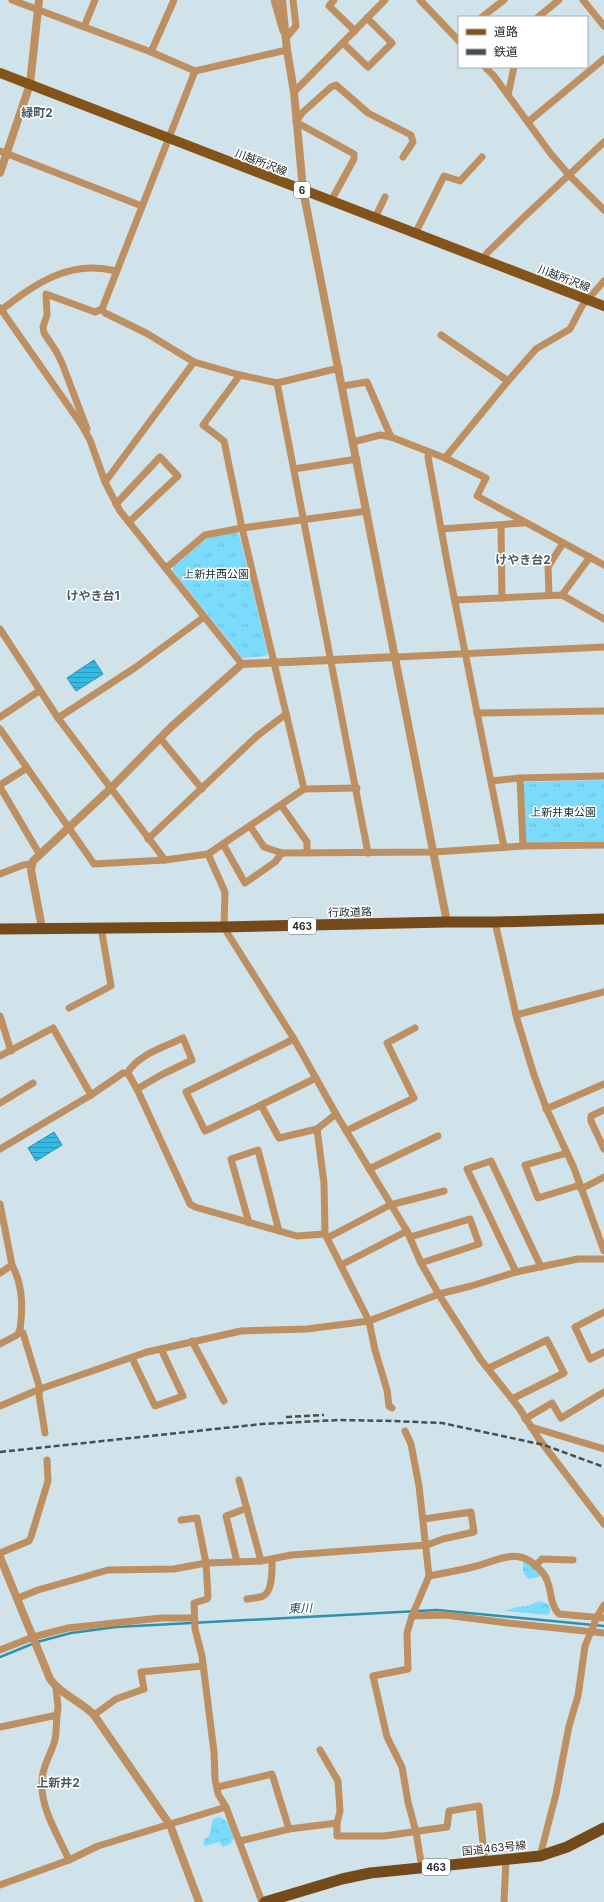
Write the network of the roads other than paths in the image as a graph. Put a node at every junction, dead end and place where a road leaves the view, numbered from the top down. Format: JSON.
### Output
{"nodes":[{"id":1,"x":12,"y":0,"type":"edge"},
{"id":2,"x":39,"y":0,"type":"edge"},
{"id":3,"x":95,"y":0,"type":"edge"},
{"id":4,"x":174,"y":0,"type":"edge"},
{"id":5,"x":274,"y":0,"type":"edge"},
{"id":6,"x":282,"y":0,"type":"edge"},
{"id":7,"x":293,"y":0,"type":"edge"},
{"id":8,"x":334,"y":0,"type":"edge"},
{"id":9,"x":385,"y":0,"type":"edge"},
{"id":10,"x":504,"y":0,"type":"edge"},
{"id":11,"x":559,"y":0,"type":"edge"},
{"id":12,"x":583,"y":0,"type":"edge"},
{"id":13,"x":422,"y":1,"type":"edge"},
{"id":14,"x":38,"y":10,"type":"junction"},
{"id":15,"x":483,"y":16,"type":"edge"},
{"id":16,"x":539,"y":16,"type":"edge"},
{"id":17,"x":367,"y":18,"type":"junction"},
{"id":18,"x":604,"y":26,"type":"edge"},
{"id":19,"x":84,"y":28,"type":"junction"},
{"id":20,"x":355,"y":31,"type":"junction"},
{"id":21,"x":286,"y":38,"type":"junction"},
{"id":22,"x":458,"y":38,"type":"edge"},
{"id":23,"x":343,"y":43,"type":"junction"},
{"id":24,"x":287,"y":50,"type":"junction"},
{"id":25,"x":151,"y":52,"type":"junction"},
{"id":26,"x":604,"y":59,"type":"edge"},
{"id":27,"x":486,"y":68,"type":"edge"},
{"id":28,"x":513,"y":70,"type":"edge"},
{"id":29,"x":195,"y":71,"type":"junction"},
{"id":30,"x":0,"y":73,"type":"edge"},
{"id":31,"x":30,"y":84,"type":"junction"},
{"id":32,"x":294,"y":92,"type":"junction"},
{"id":33,"x":508,"y":95,"type":"junction"},
{"id":34,"x":296,"y":122,"type":"junction"},
{"id":35,"x":528,"y":122,"type":"junction"},
{"id":36,"x":168,"y":138,"type":"junction"},
{"id":37,"x":604,"y":142,"type":"edge"},
{"id":38,"x":3,"y":152,"type":"edge"},
{"id":39,"x":482,"y":157,"type":"dead end"},
{"id":40,"x":404,"y":158,"type":"dead end"},
{"id":41,"x":0,"y":173,"type":"edge"},
{"id":42,"x":569,"y":175,"type":"junction"},
{"id":43,"x":303,"y":190,"type":"junction"},
{"id":44,"x":385,"y":197,"type":"dead end"},
{"id":45,"x":331,"y":201,"type":"junction"},
{"id":46,"x":142,"y":206,"type":"junction"},
{"id":47,"x":604,"y":210,"type":"edge"},
{"id":48,"x":375,"y":218,"type":"junction"},
{"id":49,"x":415,"y":234,"type":"junction"},
{"id":50,"x":483,"y":260,"type":"junction"},
{"id":51,"x":116,"y":271,"type":"junction"},
{"id":52,"x":604,"y":281,"type":"edge"},
{"id":53,"x":588,"y":300,"type":"junction"},
{"id":54,"x":604,"y":306,"type":"edge"},
{"id":55,"x":102,"y":309,"type":"junction"},
{"id":56,"x":0,"y":310,"type":"edge"},
{"id":57,"x":441,"y":335,"type":"dead end"},
{"id":58,"x":194,"y":362,"type":"junction"},
{"id":59,"x":339,"y":368,"type":"junction"},
{"id":60,"x":240,"y":375,"type":"junction"},
{"id":61,"x":508,"y":381,"type":"junction"},
{"id":62,"x":277,"y":383,"type":"junction"},
{"id":63,"x":343,"y":386,"type":"junction"},
{"id":64,"x":391,"y":437,"type":"junction"},
{"id":65,"x":90,"y":440,"type":"junction"},
{"id":66,"x":353,"y":442,"type":"junction"},
{"id":67,"x":429,"y":452,"type":"junction"},
{"id":68,"x":357,"y":458,"type":"junction"},
{"id":69,"x":445,"y":458,"type":"junction"},
{"id":70,"x":294,"y":469,"type":"junction"},
{"id":71,"x":105,"y":482,"type":"junction"},
{"id":72,"x":116,"y":504,"type":"junction"},
{"id":73,"x":367,"y":511,"type":"junction"},
{"id":74,"x":303,"y":520,"type":"junction"},
{"id":75,"x":129,"y":522,"type":"junction"},
{"id":76,"x":524,"y":523,"type":"junction"},
{"id":77,"x":501,"y":525,"type":"junction"},
{"id":78,"x":242,"y":528,"type":"junction"},
{"id":79,"x":441,"y":529,"type":"junction"},
{"id":80,"x":563,"y":543,"type":"junction"},
{"id":81,"x":590,"y":557,"type":"junction"},
{"id":82,"x":604,"y":565,"type":"edge"},
{"id":83,"x":166,"y":568,"type":"junction"},
{"id":84,"x":549,"y":595,"type":"junction"},
{"id":85,"x":562,"y":595,"type":"junction"},
{"id":86,"x":502,"y":598,"type":"junction"},
{"id":87,"x":455,"y":600,"type":"junction"},
{"id":88,"x":204,"y":617,"type":"junction"},
{"id":89,"x":604,"y":619,"type":"edge"},
{"id":90,"x":0,"y":629,"type":"edge"},
{"id":91,"x":604,"y":647,"type":"edge"},
{"id":92,"x":466,"y":653,"type":"junction"},
{"id":93,"x":396,"y":657,"type":"junction"},
{"id":94,"x":330,"y":660,"type":"junction"},
{"id":95,"x":274,"y":662,"type":"junction"},
{"id":96,"x":242,"y":664,"type":"junction"},
{"id":97,"x":39,"y":691,"type":"junction"},
{"id":98,"x":604,"y":711,"type":"edge"},
{"id":99,"x":477,"y":713,"type":"junction"},
{"id":100,"x":286,"y":714,"type":"junction"},
{"id":101,"x":0,"y":717,"type":"edge"},
{"id":102,"x":58,"y":718,"type":"junction"},
{"id":103,"x":0,"y":730,"type":"edge"},
{"id":104,"x":160,"y":738,"type":"junction"},
{"id":105,"x":27,"y":768,"type":"junction"},
{"id":106,"x":604,"y":776,"type":"edge"},
{"id":107,"x":520,"y":778,"type":"junction"},
{"id":108,"x":492,"y":781,"type":"junction"},
{"id":109,"x":0,"y":786,"type":"edge"},
{"id":110,"x":357,"y":788,"type":"junction"},
{"id":111,"x":110,"y":789,"type":"junction"},
{"id":112,"x":202,"y":789,"type":"junction"},
{"id":113,"x":304,"y":789,"type":"junction"},
{"id":114,"x":281,"y":805,"type":"junction"},
{"id":115,"x":250,"y":826,"type":"junction"},
{"id":116,"x":69,"y":828,"type":"junction"},
{"id":117,"x":148,"y":839,"type":"junction"},
{"id":118,"x":223,"y":844,"type":"junction"},
{"id":119,"x":604,"y":845,"type":"edge"},
{"id":120,"x":523,"y":846,"type":"junction"},
{"id":121,"x":504,"y":847,"type":"junction"},
{"id":122,"x":434,"y":852,"type":"junction"},
{"id":123,"x":282,"y":853,"type":"junction"},
{"id":124,"x":308,"y":853,"type":"junction"},
{"id":125,"x":368,"y":853,"type":"junction"},
{"id":126,"x":40,"y":854,"type":"junction"},
{"id":127,"x":208,"y":854,"type":"junction"},
{"id":128,"x":165,"y":860,"type":"junction"},
{"id":129,"x":31,"y":864,"type":"junction"},
{"id":130,"x":0,"y":874,"type":"edge"},
{"id":131,"x":604,"y":918,"type":"edge"},
{"id":132,"x":448,"y":922,"type":"junction"},
{"id":133,"x":495,"y":922,"type":"junction"},
{"id":134,"x":101,"y":927,"type":"junction"},
{"id":135,"x":224,"y":927,"type":"junction"},
{"id":136,"x":42,"y":928,"type":"junction"},
{"id":137,"x":0,"y":929,"type":"edge"},
{"id":138,"x":604,"y":992,"type":"edge"},
{"id":139,"x":69,"y":1008,"type":"dead end"},
{"id":140,"x":516,"y":1015,"type":"junction"},
{"id":141,"x":0,"y":1016,"type":"edge"},
{"id":142,"x":415,"y":1028,"type":"dead end"},
{"id":143,"x":294,"y":1039,"type":"junction"},
{"id":144,"x":12,"y":1051,"type":"junction"},
{"id":145,"x":0,"y":1056,"type":"edge"},
{"id":146,"x":127,"y":1073,"type":"junction"},
{"id":147,"x":316,"y":1078,"type":"junction"},
{"id":148,"x":33,"y":1083,"type":"dead end"},
{"id":149,"x":604,"y":1084,"type":"edge"},
{"id":150,"x":137,"y":1089,"type":"junction"},
{"id":151,"x":91,"y":1095,"type":"junction"},
{"id":152,"x":0,"y":1103,"type":"edge"},
{"id":153,"x":261,"y":1105,"type":"junction"},
{"id":154,"x":546,"y":1108,"type":"junction"},
{"id":155,"x":604,"y":1110,"type":"edge"},
{"id":156,"x":336,"y":1114,"type":"junction"},
{"id":157,"x":317,"y":1129,"type":"junction"},
{"id":158,"x":346,"y":1131,"type":"junction"},
{"id":159,"x":438,"y":1136,"type":"dead end"},
{"id":160,"x":0,"y":1149,"type":"edge"},
{"id":161,"x":604,"y":1149,"type":"edge"},
{"id":162,"x":567,"y":1153,"type":"junction"},
{"id":163,"x":369,"y":1169,"type":"junction"},
{"id":164,"x":604,"y":1177,"type":"edge"},
{"id":165,"x":580,"y":1187,"type":"junction"},
{"id":166,"x":444,"y":1191,"type":"dead end"},
{"id":167,"x":0,"y":1204,"type":"edge"},
{"id":168,"x":390,"y":1205,"type":"junction"},
{"id":169,"x":249,"y":1223,"type":"junction"},
{"id":170,"x":600,"y":1229,"type":"edge"},
{"id":171,"x":278,"y":1231,"type":"junction"},
{"id":172,"x":408,"y":1234,"type":"junction"},
{"id":173,"x":326,"y":1236,"type":"junction"},
{"id":174,"x":604,"y":1251,"type":"edge"},
{"id":175,"x":604,"y":1258,"type":"edge"},
{"id":176,"x":421,"y":1263,"type":"junction"},
{"id":177,"x":12,"y":1265,"type":"junction"},
{"id":178,"x":341,"y":1265,"type":"junction"},
{"id":179,"x":541,"y":1267,"type":"junction"},
{"id":180,"x":0,"y":1272,"type":"edge"},
{"id":181,"x":516,"y":1272,"type":"junction"},
{"id":182,"x":439,"y":1294,"type":"junction"},
{"id":183,"x":604,"y":1312,"type":"edge"},
{"id":184,"x":369,"y":1321,"type":"junction"},
{"id":185,"x":20,"y":1330,"type":"junction"},
{"id":186,"x":192,"y":1341,"type":"junction"},
{"id":187,"x":0,"y":1344,"type":"edge"},
{"id":188,"x":161,"y":1349,"type":"junction"},
{"id":189,"x":604,"y":1352,"type":"edge"},
{"id":190,"x":132,"y":1358,"type":"junction"},
{"id":191,"x":490,"y":1368,"type":"junction"},
{"id":192,"x":40,"y":1389,"type":"junction"},
{"id":193,"x":604,"y":1392,"type":"edge"},
{"id":194,"x":512,"y":1399,"type":"junction"},
{"id":195,"x":224,"y":1401,"type":"dead end"},
{"id":196,"x":0,"y":1406,"type":"edge"},
{"id":197,"x":392,"y":1408,"type":"dead end"},
{"id":198,"x":525,"y":1419,"type":"junction"},
{"id":199,"x":531,"y":1427,"type":"junction"},
{"id":200,"x":405,"y":1431,"type":"dead end"},
{"id":201,"x":45,"y":1433,"type":"dead end"},
{"id":202,"x":604,"y":1449,"type":"edge"},
{"id":203,"x":47,"y":1460,"type":"dead end"},
{"id":204,"x":239,"y":1480,"type":"dead end"},
{"id":205,"x":247,"y":1508,"type":"junction"},
{"id":206,"x":601,"y":1515,"type":"edge"},
{"id":207,"x":424,"y":1519,"type":"junction"},
{"id":208,"x":181,"y":1520,"type":"dead end"},
{"id":209,"x":604,"y":1524,"type":"edge"},
{"id":210,"x":427,"y":1545,"type":"junction"},
{"id":211,"x":0,"y":1553,"type":"edge"},
{"id":212,"x":0,"y":1557,"type":"edge"},
{"id":213,"x":272,"y":1560,"type":"junction"},
{"id":214,"x":573,"y":1560,"type":"dead end"},
{"id":215,"x":261,"y":1561,"type":"junction"},
{"id":216,"x":237,"y":1562,"type":"junction"},
{"id":217,"x":206,"y":1564,"type":"junction"},
{"id":218,"x":535,"y":1566,"type":"junction"},
{"id":219,"x":429,"y":1576,"type":"junction"},
{"id":220,"x":18,"y":1598,"type":"junction"},
{"id":221,"x":247,"y":1599,"type":"dead end"},
{"id":222,"x":604,"y":1605,"type":"edge"},
{"id":223,"x":412,"y":1616,"type":"junction"},
{"id":224,"x":600,"y":1617,"type":"edge"},
{"id":225,"x":194,"y":1618,"type":"junction"},
{"id":226,"x":590,"y":1632,"type":"junction"},
{"id":227,"x":604,"y":1633,"type":"edge"},
{"id":228,"x":34,"y":1640,"type":"junction"},
{"id":229,"x":0,"y":1650,"type":"edge"},
{"id":230,"x":204,"y":1666,"type":"junction"},
{"id":231,"x":56,"y":1686,"type":"junction"},
{"id":232,"x":57,"y":1715,"type":"junction"},
{"id":233,"x":94,"y":1715,"type":"junction"},
{"id":234,"x":0,"y":1727,"type":"edge"},
{"id":235,"x":320,"y":1750,"type":"dead end"},
{"id":236,"x":218,"y":1787,"type":"junction"},
{"id":237,"x":226,"y":1807,"type":"junction"},
{"id":238,"x":337,"y":1823,"type":"junction"},
{"id":239,"x":170,"y":1825,"type":"junction"},
{"id":240,"x":604,"y":1828,"type":"edge"},
{"id":241,"x":289,"y":1829,"type":"junction"},
{"id":242,"x":416,"y":1832,"type":"junction"},
{"id":243,"x":240,"y":1842,"type":"junction"},
{"id":244,"x":540,"y":1856,"type":"junction"},
{"id":245,"x":69,"y":1860,"type":"junction"},
{"id":246,"x":506,"y":1860,"type":"junction"},
{"id":247,"x":485,"y":1862,"type":"junction"},
{"id":248,"x":422,"y":1868,"type":"junction"},
{"id":249,"x":0,"y":1885,"type":"edge"},
{"id":250,"x":199,"y":1902,"type":"edge"},
{"id":251,"x":262,"y":1902,"type":"edge"},
{"id":252,"x":265,"y":1902,"type":"edge"},
{"id":253,"x":504,"y":1902,"type":"edge"}],
"edges":[{"from":1,"to":14,"type":"street"},
{"from":2,"to":14,"type":"street"},
{"from":3,"to":19,"type":"street"},
{"from":4,"to":25,"type":"street"},
{"from":5,"to":21,"type":"street"},
{"from":6,"to":21,"type":"street"},
{"from":7,"to":21,"type":"street"},
{"from":8,"to":20,"type":"street"},
{"from":9,"to":17,"type":"street"},
{"from":10,"to":15,"type":"street"},
{"from":11,"to":16,"type":"street"},
{"from":12,"to":18,"type":"street"},
{"from":13,"to":22,"type":"street"},
{"from":14,"to":19,"type":"street"},
{"from":14,"to":31,"type":"street"},
{"from":17,"to":20,"type":"street"},
{"from":17,"to":23,"type":"street"},
{"from":19,"to":25,"type":"street"},
{"from":20,"to":23,"type":"street"},
{"from":21,"to":24,"type":"street"},
{"from":23,"to":32,"type":"street"},
{"from":24,"to":29,"type":"street"},
{"from":24,"to":32,"type":"street"},
{"from":25,"to":29,"type":"street"},
{"from":26,"to":35,"type":"street"},
{"from":27,"to":33,"type":"street"},
{"from":28,"to":33,"type":"street"},
{"from":29,"to":36,"type":"street"},
{"from":30,"to":31,"type":"main road","name":"川越所沢線","number":"6"},
{"from":31,"to":36,"type":"main road","name":"川越所沢線","number":"6"},
{"from":31,"to":38,"type":"street"},
{"from":32,"to":34,"type":"street"},
{"from":33,"to":35,"type":"street"},
{"from":34,"to":40,"type":"street"},
{"from":34,"to":43,"type":"street"},
{"from":34,"to":45,"type":"street"},
{"from":35,"to":42,"type":"street"},
{"from":36,"to":43,"type":"main road","name":"川越所沢線","number":"6"},
{"from":36,"to":46,"type":"street"},
{"from":37,"to":42,"type":"street"},
{"from":38,"to":41,"type":"street"},
{"from":38,"to":46,"type":"street"},
{"from":39,"to":49,"type":"street"},
{"from":42,"to":47,"type":"street"},
{"from":42,"to":50,"type":"street"},
{"from":43,"to":45,"type":"main road","name":"川越所沢線","number":"6"},
{"from":43,"to":59,"type":"street"},
{"from":44,"to":48,"type":"street"},
{"from":45,"to":48,"type":"main road","name":"川越所沢線","number":"6"},
{"from":46,"to":51,"type":"street"},
{"from":48,"to":49,"type":"main road","name":"川越所沢線","number":"6"},
{"from":49,"to":50,"type":"main road","name":"川越所沢線","number":"6"},
{"from":50,"to":53,"type":"main road","name":"川越所沢線","number":"6"},
{"from":51,"to":55,"type":"street"},
{"from":51,"to":56,"type":"street"},
{"from":52,"to":53,"type":"street"},
{"from":53,"to":54,"type":"main road","name":"川越所沢線","number":"6"},
{"from":53,"to":61,"type":"street"},
{"from":55,"to":58,"type":"street"},
{"from":55,"to":65,"type":"street"},
{"from":56,"to":65,"type":"street"},
{"from":57,"to":61,"type":"street"},
{"from":58,"to":60,"type":"street"},
{"from":58,"to":71,"type":"street"},
{"from":59,"to":62,"type":"street"},
{"from":59,"to":63,"type":"street"},
{"from":60,"to":62,"type":"street"},
{"from":60,"to":78,"type":"street"},
{"from":61,"to":69,"type":"street"},
{"from":62,"to":70,"type":"street"},
{"from":63,"to":64,"type":"street"},
{"from":63,"to":66,"type":"street"},
{"from":64,"to":66,"type":"street"},
{"from":64,"to":67,"type":"street"},
{"from":65,"to":71,"type":"street"},
{"from":66,"to":68,"type":"street"},
{"from":67,"to":69,"type":"street"},
{"from":67,"to":79,"type":"street"},
{"from":68,"to":70,"type":"street"},
{"from":68,"to":73,"type":"street"},
{"from":69,"to":76,"type":"street"},
{"from":70,"to":74,"type":"street"},
{"from":71,"to":72,"type":"street"},
{"from":72,"to":75,"type":"street"},
{"from":72,"to":75,"type":"street"},
{"from":73,"to":74,"type":"street"},
{"from":73,"to":93,"type":"street"},
{"from":74,"to":78,"type":"street"},
{"from":74,"to":94,"type":"street"},
{"from":75,"to":83,"type":"street"},
{"from":76,"to":77,"type":"street"},
{"from":76,"to":80,"type":"street"},
{"from":77,"to":79,"type":"street"},
{"from":77,"to":86,"type":"street"},
{"from":78,"to":83,"type":"street"},
{"from":78,"to":95,"type":"street"},
{"from":79,"to":87,"type":"street"},
{"from":80,"to":81,"type":"street"},
{"from":80,"to":84,"type":"street"},
{"from":81,"to":82,"type":"street"},
{"from":81,"to":85,"type":"street"},
{"from":83,"to":88,"type":"street"},
{"from":84,"to":85,"type":"street"},
{"from":84,"to":86,"type":"street"},
{"from":85,"to":89,"type":"street"},
{"from":86,"to":87,"type":"street"},
{"from":87,"to":92,"type":"street"},
{"from":88,"to":96,"type":"street"},
{"from":88,"to":102,"type":"street"},
{"from":90,"to":97,"type":"street"},
{"from":91,"to":92,"type":"street"},
{"from":92,"to":93,"type":"street"},
{"from":92,"to":99,"type":"street"},
{"from":93,"to":94,"type":"street"},
{"from":93,"to":122,"type":"street"},
{"from":94,"to":95,"type":"street"},
{"from":94,"to":110,"type":"street"},
{"from":95,"to":96,"type":"street"},
{"from":95,"to":100,"type":"street"},
{"from":96,"to":104,"type":"street"},
{"from":97,"to":101,"type":"street"},
{"from":97,"to":102,"type":"street"},
{"from":98,"to":99,"type":"street"},
{"from":99,"to":108,"type":"street"},
{"from":100,"to":112,"type":"street"},
{"from":100,"to":113,"type":"street"},
{"from":102,"to":111,"type":"street"},
{"from":103,"to":105,"type":"street"},
{"from":104,"to":111,"type":"street"},
{"from":104,"to":112,"type":"street"},
{"from":105,"to":109,"type":"street"},
{"from":105,"to":116,"type":"street"},
{"from":106,"to":107,"type":"street"},
{"from":107,"to":108,"type":"street"},
{"from":107,"to":120,"type":"street"},
{"from":108,"to":121,"type":"street"},
{"from":109,"to":126,"type":"street"},
{"from":110,"to":113,"type":"street"},
{"from":110,"to":125,"type":"street"},
{"from":111,"to":116,"type":"street"},
{"from":111,"to":117,"type":"street"},
{"from":112,"to":117,"type":"street"},
{"from":113,"to":114,"type":"street"},
{"from":114,"to":115,"type":"street"},
{"from":114,"to":124,"type":"street"},
{"from":115,"to":118,"type":"street"},
{"from":115,"to":123,"type":"street"},
{"from":116,"to":126,"type":"street"},
{"from":116,"to":128,"type":"street"},
{"from":117,"to":128,"type":"street"},
{"from":118,"to":123,"type":"street"},
{"from":118,"to":127,"type":"street"},
{"from":119,"to":120,"type":"street"},
{"from":120,"to":121,"type":"street"},
{"from":121,"to":122,"type":"street"},
{"from":122,"to":125,"type":"street"},
{"from":122,"to":132,"type":"street"},
{"from":123,"to":124,"type":"street"},
{"from":124,"to":125,"type":"street"},
{"from":126,"to":129,"type":"street"},
{"from":127,"to":128,"type":"street"},
{"from":127,"to":135,"type":"street"},
{"from":129,"to":130,"type":"street"},
{"from":129,"to":136,"type":"street"},
{"from":131,"to":133,"type":"highway","name":"行政道路","number":"463"},
{"from":132,"to":133,"type":"highway","name":"行政道路","number":"463"},
{"from":132,"to":135,"type":"highway","name":"行政道路","number":"463"},
{"from":133,"to":140,"type":"street"},
{"from":134,"to":135,"type":"highway","name":"行政道路","number":"463"},
{"from":134,"to":136,"type":"highway","name":"行政道路","number":"463"},
{"from":134,"to":139,"type":"street"},
{"from":135,"to":143,"type":"street"},
{"from":136,"to":137,"type":"highway","name":"行政道路","number":"463"},
{"from":138,"to":140,"type":"street"},
{"from":140,"to":154,"type":"street"},
{"from":141,"to":144,"type":"street"},
{"from":142,"to":158,"type":"street"},
{"from":143,"to":147,"type":"street"},
{"from":143,"to":153,"type":"street"},
{"from":144,"to":145,"type":"street"},
{"from":144,"to":151,"type":"street"},
{"from":146,"to":150,"type":"street"},
{"from":146,"to":150,"type":"street"},
{"from":146,"to":151,"type":"street"},
{"from":147,"to":153,"type":"street"},
{"from":147,"to":156,"type":"street"},
{"from":148,"to":152,"type":"street"},
{"from":149,"to":154,"type":"street"},
{"from":150,"to":169,"type":"street"},
{"from":151,"to":160,"type":"street"},
{"from":153,"to":157,"type":"street"},
{"from":154,"to":162,"type":"street"},
{"from":155,"to":161,"type":"street"},
{"from":156,"to":157,"type":"street"},
{"from":156,"to":158,"type":"street"},
{"from":157,"to":173,"type":"street"},
{"from":158,"to":163,"type":"street"},
{"from":159,"to":163,"type":"street"},
{"from":162,"to":165,"type":"street"},
{"from":162,"to":165,"type":"street"},
{"from":163,"to":168,"type":"street"},
{"from":164,"to":165,"type":"street"},
{"from":165,"to":170,"type":"street"},
{"from":166,"to":168,"type":"street"},
{"from":167,"to":177,"type":"street"},
{"from":168,"to":172,"type":"street"},
{"from":168,"to":173,"type":"street"},
{"from":169,"to":171,"type":"street"},
{"from":169,"to":171,"type":"street"},
{"from":170,"to":174,"type":"street"},
{"from":171,"to":173,"type":"street"},
{"from":172,"to":176,"type":"street"},
{"from":172,"to":176,"type":"street"},
{"from":172,"to":178,"type":"street"},
{"from":173,"to":178,"type":"street"},
{"from":175,"to":179,"type":"street"},
{"from":176,"to":182,"type":"street"},
{"from":177,"to":180,"type":"street"},
{"from":177,"to":185,"type":"street"},
{"from":178,"to":184,"type":"street"},
{"from":179,"to":181,"type":"street"},
{"from":179,"to":181,"type":"street"},
{"from":181,"to":182,"type":"street"},
{"from":182,"to":184,"type":"street"},
{"from":182,"to":191,"type":"street"},
{"from":183,"to":189,"type":"street"},
{"from":184,"to":186,"type":"street"},
{"from":184,"to":197,"type":"street"},
{"from":185,"to":187,"type":"street"},
{"from":185,"to":192,"type":"street"},
{"from":186,"to":188,"type":"street"},
{"from":186,"to":195,"type":"street"},
{"from":188,"to":190,"type":"street"},
{"from":188,"to":190,"type":"street"},
{"from":190,"to":192,"type":"street"},
{"from":191,"to":194,"type":"street"},
{"from":191,"to":194,"type":"street"},
{"from":192,"to":196,"type":"street"},
{"from":192,"to":201,"type":"street"},
{"from":193,"to":198,"type":"street"},
{"from":194,"to":198,"type":"street"},
{"from":198,"to":199,"type":"street"},
{"from":199,"to":202,"type":"street"},
{"from":199,"to":206,"type":"street"},
{"from":200,"to":207,"type":"street"},
{"from":203,"to":211,"type":"street"},
{"from":204,"to":205,"type":"street"},
{"from":205,"to":215,"type":"street"},
{"from":205,"to":216,"type":"street"},
{"from":206,"to":209,"type":"street"},
{"from":207,"to":210,"type":"street"},
{"from":207,"to":210,"type":"street"},
{"from":208,"to":217,"type":"street"},
{"from":210,"to":213,"type":"street"},
{"from":210,"to":219,"type":"street"},
{"from":212,"to":220,"type":"street"},
{"from":213,"to":215,"type":"street"},
{"from":213,"to":221,"type":"street"},
{"from":214,"to":218,"type":"street"},
{"from":215,"to":216,"type":"street"},
{"from":216,"to":217,"type":"street"},
{"from":217,"to":220,"type":"street"},
{"from":217,"to":225,"type":"street"},
{"from":218,"to":219,"type":"street"},
{"from":218,"to":224,"type":"street"},
{"from":219,"to":223,"type":"street"},
{"from":220,"to":228,"type":"street"},
{"from":222,"to":224,"type":"street"},
{"from":223,"to":226,"type":"street"},
{"from":223,"to":242,"type":"street"},
{"from":224,"to":226,"type":"street"},
{"from":225,"to":228,"type":"street"},
{"from":225,"to":230,"type":"street"},
{"from":226,"to":227,"type":"street"},
{"from":226,"to":244,"type":"street"},
{"from":228,"to":229,"type":"street"},
{"from":228,"to":231,"type":"street"},
{"from":230,"to":233,"type":"street"},
{"from":230,"to":236,"type":"street"},
{"from":231,"to":232,"type":"street"},
{"from":231,"to":233,"type":"street"},
{"from":232,"to":234,"type":"street"},
{"from":232,"to":245,"type":"street"},
{"from":233,"to":239,"type":"street"},
{"from":235,"to":238,"type":"street"},
{"from":236,"to":237,"type":"street"},
{"from":236,"to":241,"type":"street"},
{"from":237,"to":239,"type":"street"},
{"from":237,"to":243,"type":"street"},
{"from":238,"to":241,"type":"street"},
{"from":238,"to":242,"type":"street"},
{"from":239,"to":245,"type":"street"},
{"from":239,"to":250,"type":"street"},
{"from":240,"to":244,"type":"highway","name":"国道463号線","number":"463"},
{"from":241,"to":243,"type":"street"},
{"from":242,"to":247,"type":"street"},
{"from":242,"to":248,"type":"street"},
{"from":243,"to":251,"type":"street"},
{"from":244,"to":246,"type":"highway","name":"国道463号線","number":"463"},
{"from":245,"to":249,"type":"street"},
{"from":246,"to":247,"type":"highway","name":"国道463号線","number":"463"},
{"from":246,"to":253,"type":"street"},
{"from":247,"to":248,"type":"highway","name":"国道463号線","number":"463"},
{"from":248,"to":252,"type":"highway","name":"国道463号線","number":"463"}]}
